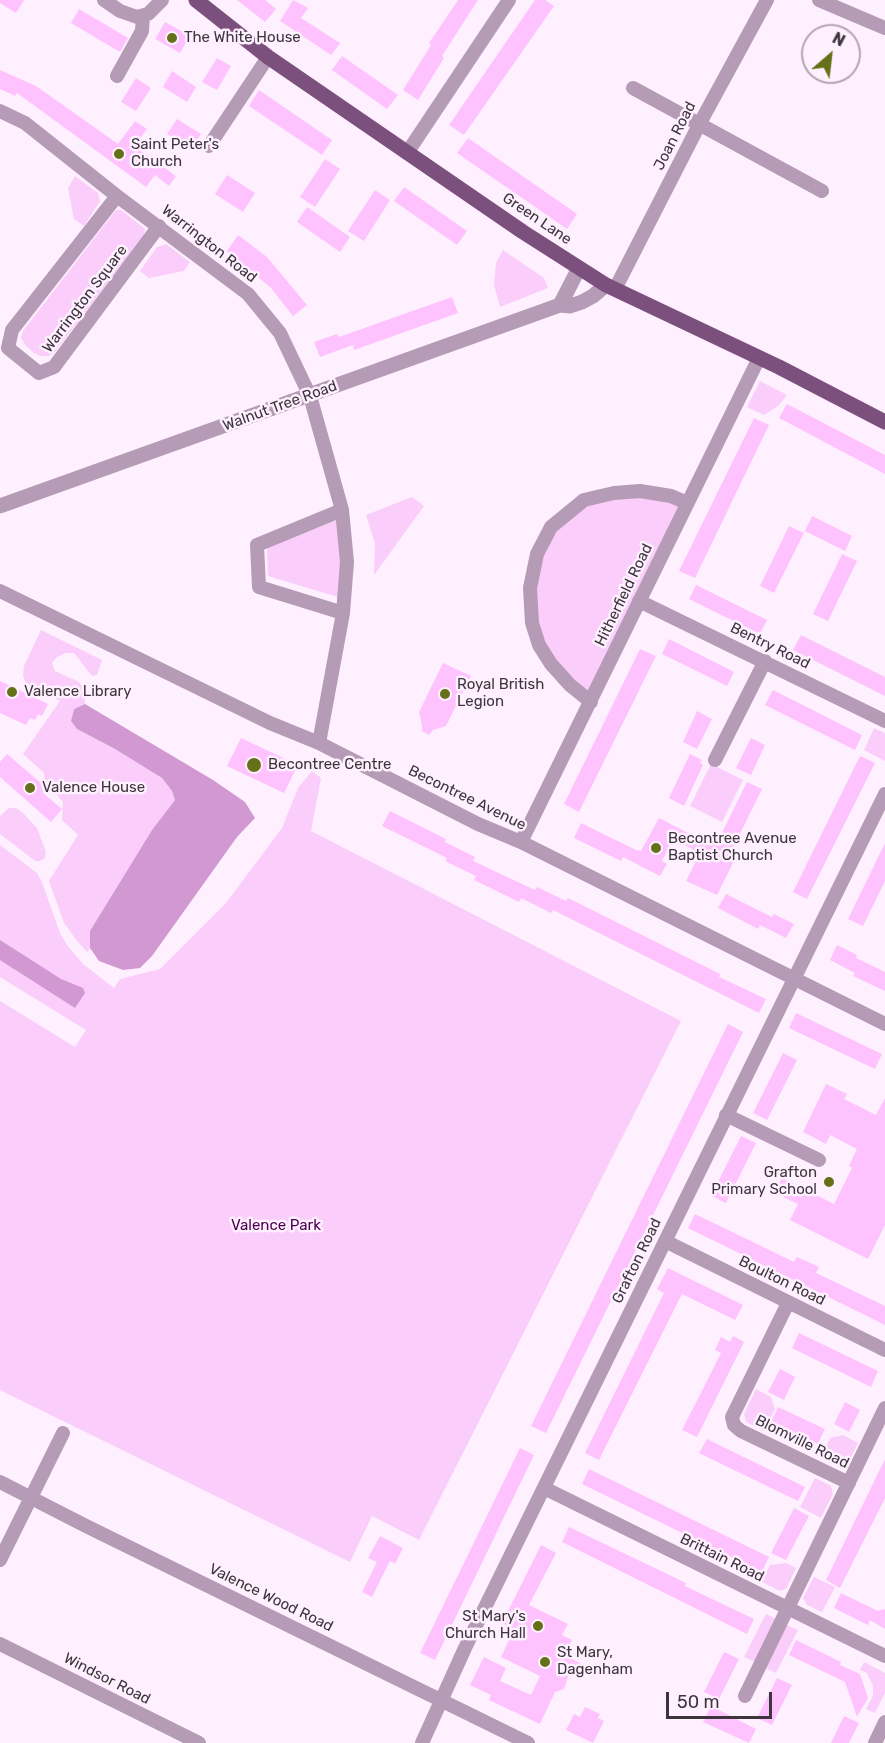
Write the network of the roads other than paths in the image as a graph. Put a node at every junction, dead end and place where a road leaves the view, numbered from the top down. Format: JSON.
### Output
{"nodes":[{"id":1,"x":104,"y":0,"type":"edge"},
{"id":2,"x":162,"y":0,"type":"edge"},
{"id":3,"x":196,"y":0,"type":"edge"},
{"id":4,"x":508,"y":0,"type":"edge"},
{"id":5,"x":767,"y":0,"type":"edge"},
{"id":6,"x":819,"y":0,"type":"edge"},
{"id":7,"x":143,"y":16,"type":"junction"},
{"id":8,"x":885,"y":28,"type":"edge"},
{"id":9,"x":268,"y":57,"type":"junction"},
{"id":10,"x":117,"y":76,"type":"dead end"},
{"id":11,"x":633,"y":88,"type":"dead end"},
{"id":12,"x":0,"y":111,"type":"edge"},
{"id":13,"x":700,"y":123,"type":"junction"},
{"id":14,"x":209,"y":146,"type":"dead end"},
{"id":15,"x":407,"y":153,"type":"junction"},
{"id":16,"x":822,"y":191,"type":"dead end"},
{"id":17,"x":117,"y":196,"type":"junction"},
{"id":18,"x":159,"y":226,"type":"junction"},
{"id":19,"x":579,"y":268,"type":"junction"},
{"id":20,"x":610,"y":287,"type":"junction"},
{"id":21,"x":560,"y":305,"type":"junction"},
{"id":22,"x":759,"y":358,"type":"junction"},
{"id":23,"x":310,"y":396,"type":"junction"},
{"id":24,"x":885,"y":422,"type":"edge"},
{"id":25,"x":687,"y":503,"type":"junction"},
{"id":26,"x":0,"y":506,"type":"edge"},
{"id":27,"x":342,"y":510,"type":"junction"},
{"id":28,"x":0,"y":591,"type":"edge"},
{"id":29,"x":639,"y":601,"type":"junction"},
{"id":30,"x":343,"y":613,"type":"junction"},
{"id":31,"x":765,"y":661,"type":"junction"},
{"id":32,"x":591,"y":702,"type":"junction"},
{"id":33,"x":885,"y":721,"type":"edge"},
{"id":34,"x":319,"y":743,"type":"junction"},
{"id":35,"x":716,"y":760,"type":"dead end"},
{"id":36,"x":885,"y":795,"type":"edge"},
{"id":37,"x":521,"y":842,"type":"junction"},
{"id":38,"x":794,"y":979,"type":"junction"},
{"id":39,"x":885,"y":1024,"type":"edge"},
{"id":40,"x":726,"y":1115,"type":"junction"},
{"id":41,"x":819,"y":1160,"type":"dead end"},
{"id":42,"x":665,"y":1241,"type":"junction"},
{"id":43,"x":788,"y":1303,"type":"junction"},
{"id":44,"x":885,"y":1350,"type":"edge"},
{"id":45,"x":885,"y":1408,"type":"edge"},
{"id":46,"x":63,"y":1433,"type":"dead end"},
{"id":47,"x":0,"y":1482,"type":"edge"},
{"id":48,"x":849,"y":1483,"type":"junction"},
{"id":49,"x":544,"y":1488,"type":"junction"},
{"id":50,"x":31,"y":1497,"type":"junction"},
{"id":51,"x":0,"y":1560,"type":"edge"},
{"id":52,"x":788,"y":1609,"type":"junction"},
{"id":53,"x":0,"y":1644,"type":"edge"},
{"id":54,"x":885,"y":1656,"type":"edge"},
{"id":55,"x":745,"y":1696,"type":"dead end"},
{"id":56,"x":441,"y":1699,"type":"junction"},
{"id":57,"x":885,"y":1722,"type":"edge"},
{"id":58,"x":199,"y":1743,"type":"edge"},
{"id":59,"x":422,"y":1743,"type":"edge"},
{"id":60,"x":528,"y":1743,"type":"edge"},
{"id":61,"x":875,"y":1743,"type":"edge"}],
"edges":[{"from":1,"to":7,"type":"street"},
{"from":2,"to":7,"type":"street"},
{"from":3,"to":9,"type":"main road","name":"Green Lane"},
{"from":4,"to":15,"type":"street"},
{"from":5,"to":13,"type":"street","name":"Joan Road"},
{"from":6,"to":8,"type":"street"},
{"from":7,"to":10,"type":"street"},
{"from":9,"to":14,"type":"street"},
{"from":9,"to":15,"type":"main road","name":"Green Lane"},
{"from":11,"to":13,"type":"street"},
{"from":12,"to":17,"type":"street","name":"Warrington Road"},
{"from":13,"to":16,"type":"street"},
{"from":13,"to":20,"type":"street","name":"Joan Road"},
{"from":15,"to":19,"type":"main road","name":"Green Lane"},
{"from":17,"to":18,"type":"street","name":"Warrington Road"},
{"from":17,"to":18,"type":"street","name":"Warrington Square"},
{"from":18,"to":23,"type":"street","name":"Warrington Road"},
{"from":19,"to":20,"type":"main road","name":"Green Lane"},
{"from":19,"to":21,"type":"street"},
{"from":20,"to":21,"type":"street","name":"Walnut Tree Road"},
{"from":20,"to":22,"type":"main road","name":"Green Lane"},
{"from":21,"to":23,"type":"street","name":"Walnut Tree Road"},
{"from":22,"to":24,"type":"main road","name":"Green Lane"},
{"from":22,"to":25,"type":"street","name":"Hitherfield Road"},
{"from":23,"to":26,"type":"street","name":"Walnut Tree Road"},
{"from":23,"to":27,"type":"street","name":"Warrington Road"},
{"from":25,"to":29,"type":"street","name":"Hitherfield Road"},
{"from":25,"to":32,"type":"street"},
{"from":27,"to":30,"type":"street","name":"Warrington Road"},
{"from":27,"to":30,"type":"street"},
{"from":28,"to":34,"type":"street","name":"Becontree Avenue"},
{"from":29,"to":31,"type":"street","name":"Bentry Road"},
{"from":29,"to":32,"type":"street","name":"Hitherfield Road"},
{"from":30,"to":34,"type":"street","name":"Warrington Road"},
{"from":31,"to":33,"type":"street","name":"Bentry Road"},
{"from":31,"to":35,"type":"street"},
{"from":32,"to":37,"type":"street","name":"Hitherfield Road"},
{"from":34,"to":37,"type":"street","name":"Becontree Avenue"},
{"from":36,"to":38,"type":"street","name":"Grafton Road"},
{"from":37,"to":38,"type":"street","name":"Becontree Avenue"},
{"from":38,"to":39,"type":"street","name":"Becontree Avenue"},
{"from":38,"to":40,"type":"street","name":"Grafton Road"},
{"from":40,"to":41,"type":"street"},
{"from":40,"to":42,"type":"street","name":"Grafton Road"},
{"from":42,"to":43,"type":"street","name":"Boulton Road"},
{"from":42,"to":49,"type":"street","name":"Grafton Road"},
{"from":43,"to":44,"type":"street","name":"Boulton Road"},
{"from":43,"to":48,"type":"street","name":"Blomville Road"},
{"from":45,"to":48,"type":"street"},
{"from":46,"to":50,"type":"street"},
{"from":47,"to":50,"type":"street","name":"Valence Wood Road"},
{"from":48,"to":52,"type":"street"},
{"from":49,"to":52,"type":"street","name":"Brittain Road"},
{"from":49,"to":56,"type":"street","name":"Grafton Road"},
{"from":50,"to":51,"type":"street"},
{"from":50,"to":56,"type":"street","name":"Valence Wood Road"},
{"from":52,"to":54,"type":"street","name":"Brittain Road"},
{"from":52,"to":55,"type":"street"},
{"from":53,"to":58,"type":"street","name":"Windsor Road"},
{"from":56,"to":59,"type":"street","name":"Grafton Road"},
{"from":56,"to":60,"type":"street","name":"Valence Wood Road"},
{"from":57,"to":61,"type":"street"}]}
